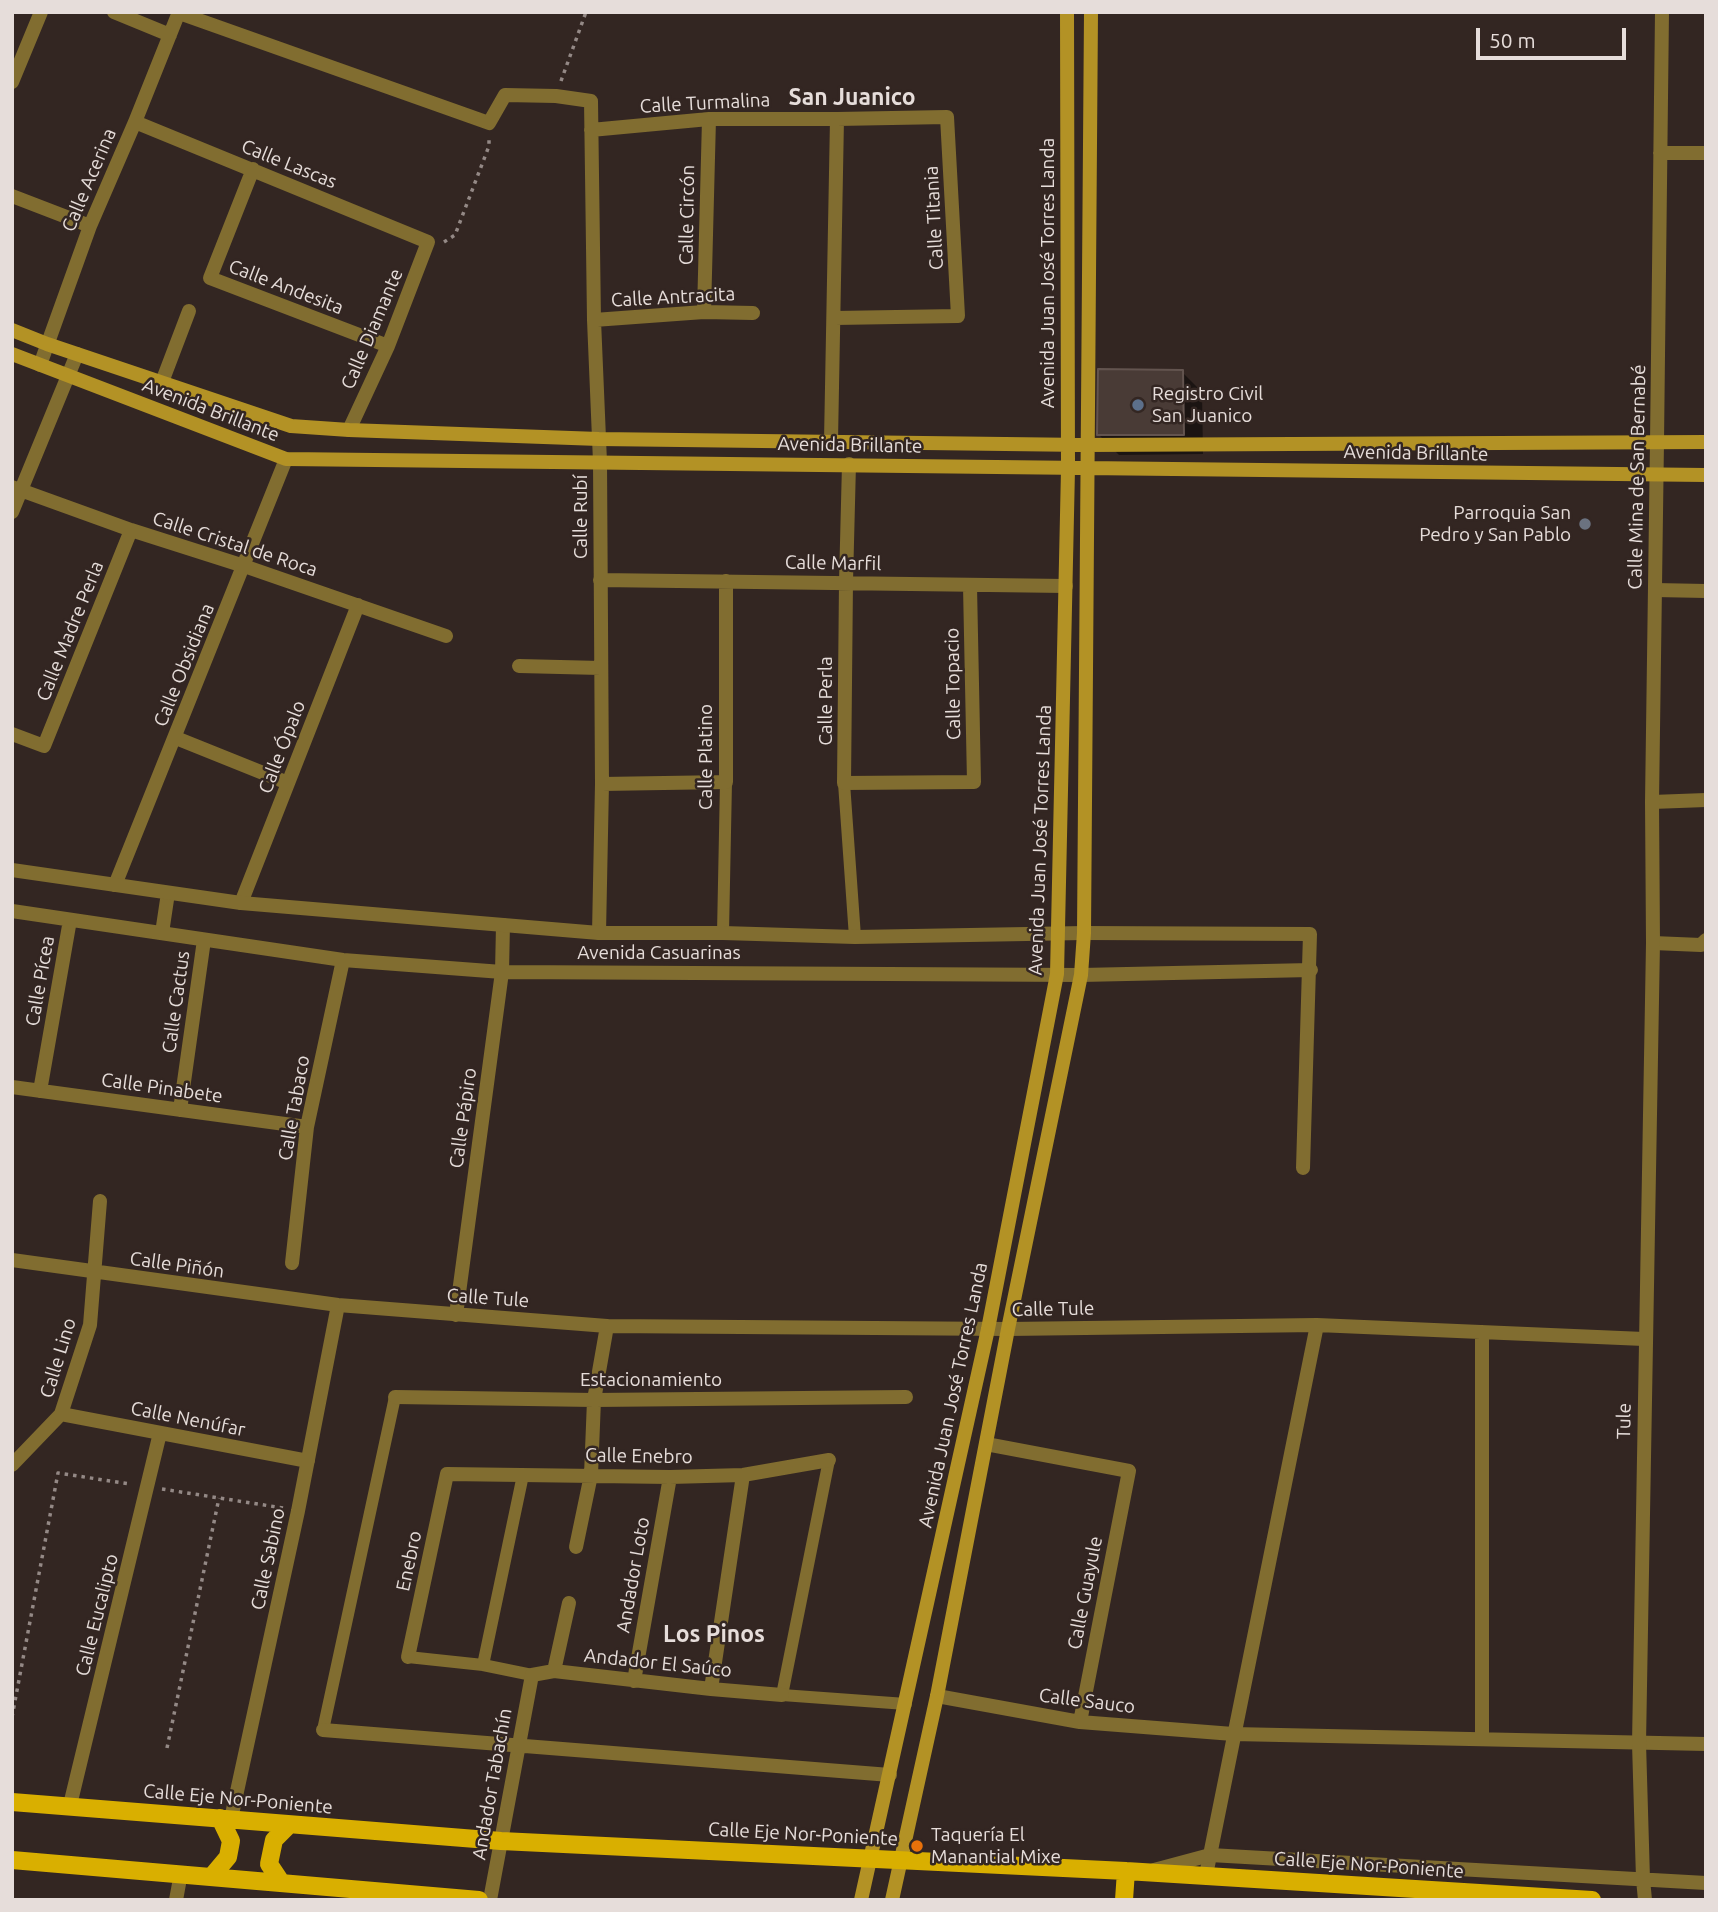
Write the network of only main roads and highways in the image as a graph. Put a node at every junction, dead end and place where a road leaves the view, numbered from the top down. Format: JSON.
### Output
{"nodes":[{"id":1,"x":1067,"y":12,"type":"edge"},
{"id":2,"x":1091,"y":12,"type":"edge"},
{"id":3,"x":12,"y":330,"type":"edge"},
{"id":4,"x":12,"y":354,"type":"edge"},
{"id":5,"x":1706,"y":442,"type":"edge"},
{"id":6,"x":1067,"y":444,"type":"junction"},
{"id":7,"x":1086,"y":445,"type":"junction"},
{"id":8,"x":1068,"y":469,"type":"junction"},
{"id":9,"x":1086,"y":469,"type":"junction"},
{"id":10,"x":1706,"y":475,"type":"edge"},
{"id":11,"x":12,"y":1802,"type":"edge"},
{"id":12,"x":225,"y":1819,"type":"junction"},
{"id":13,"x":289,"y":1825,"type":"junction"},
{"id":14,"x":870,"y":1858,"type":"junction"},
{"id":15,"x":12,"y":1860,"type":"edge"},
{"id":16,"x":902,"y":1860,"type":"junction"},
{"id":17,"x":1126,"y":1871,"type":"junction"},
{"id":18,"x":212,"y":1876,"type":"junction"},
{"id":19,"x":281,"y":1882,"type":"junction"},
{"id":20,"x":479,"y":1900,"type":"edge"},
{"id":21,"x":861,"y":1900,"type":"edge"},
{"id":22,"x":892,"y":1900,"type":"edge"},
{"id":23,"x":1124,"y":1900,"type":"edge"},
{"id":24,"x":1592,"y":1900,"type":"edge"}],
"edges":[{"from":1,"to":6,"type":"main road","name":"Avenida Juan José Torres Landa"},
{"from":2,"to":7,"type":"main road","name":"Avenida Juan José Torres Landa"},
{"from":3,"to":6,"type":"main road","name":"Avenida Brillante"},
{"from":4,"to":8,"type":"main road","name":"Avenida Brillante"},
{"from":5,"to":7,"type":"main road","name":"Avenida Brillante"},
{"from":6,"to":7,"type":"main road","name":"Avenida Brillante"},
{"from":6,"to":8,"type":"main road","name":"Avenida Juan José Torres Landa"},
{"from":7,"to":9,"type":"main road","name":"Avenida Juan José Torres Landa"},
{"from":8,"to":9,"type":"main road","name":"Avenida Brillante"},
{"from":8,"to":14,"type":"main road","name":"Avenida Juan José Torres Landa"},
{"from":9,"to":10,"type":"main road","name":"Avenida Brillante"},
{"from":9,"to":16,"type":"main road","name":"Avenida Juan José Torres Landa"},
{"from":11,"to":12,"type":"main road","name":"Calle Eje Nor-Poniente"},
{"from":12,"to":13,"type":"main road","name":"Calle Eje Nor-Poniente"},
{"from":12,"to":18,"type":"main road"},
{"from":13,"to":14,"type":"main road","name":"Calle Eje Nor-Poniente"},
{"from":13,"to":19,"type":"main road"},
{"from":14,"to":16,"type":"main road","name":"Calle Eje Nor-Poniente"},
{"from":14,"to":21,"type":"main road","name":"Avenida Juan José Torres Landa"},
{"from":15,"to":18,"type":"main road"},
{"from":16,"to":17,"type":"main road","name":"Calle Eje Nor-Poniente"},
{"from":16,"to":22,"type":"main road","name":"Avenida Juan José Torres Landa"},
{"from":17,"to":23,"type":"main road"},
{"from":17,"to":24,"type":"main road","name":"Calle Eje Nor-Poniente"},
{"from":18,"to":19,"type":"main road"},
{"from":19,"to":20,"type":"main road"}]}
